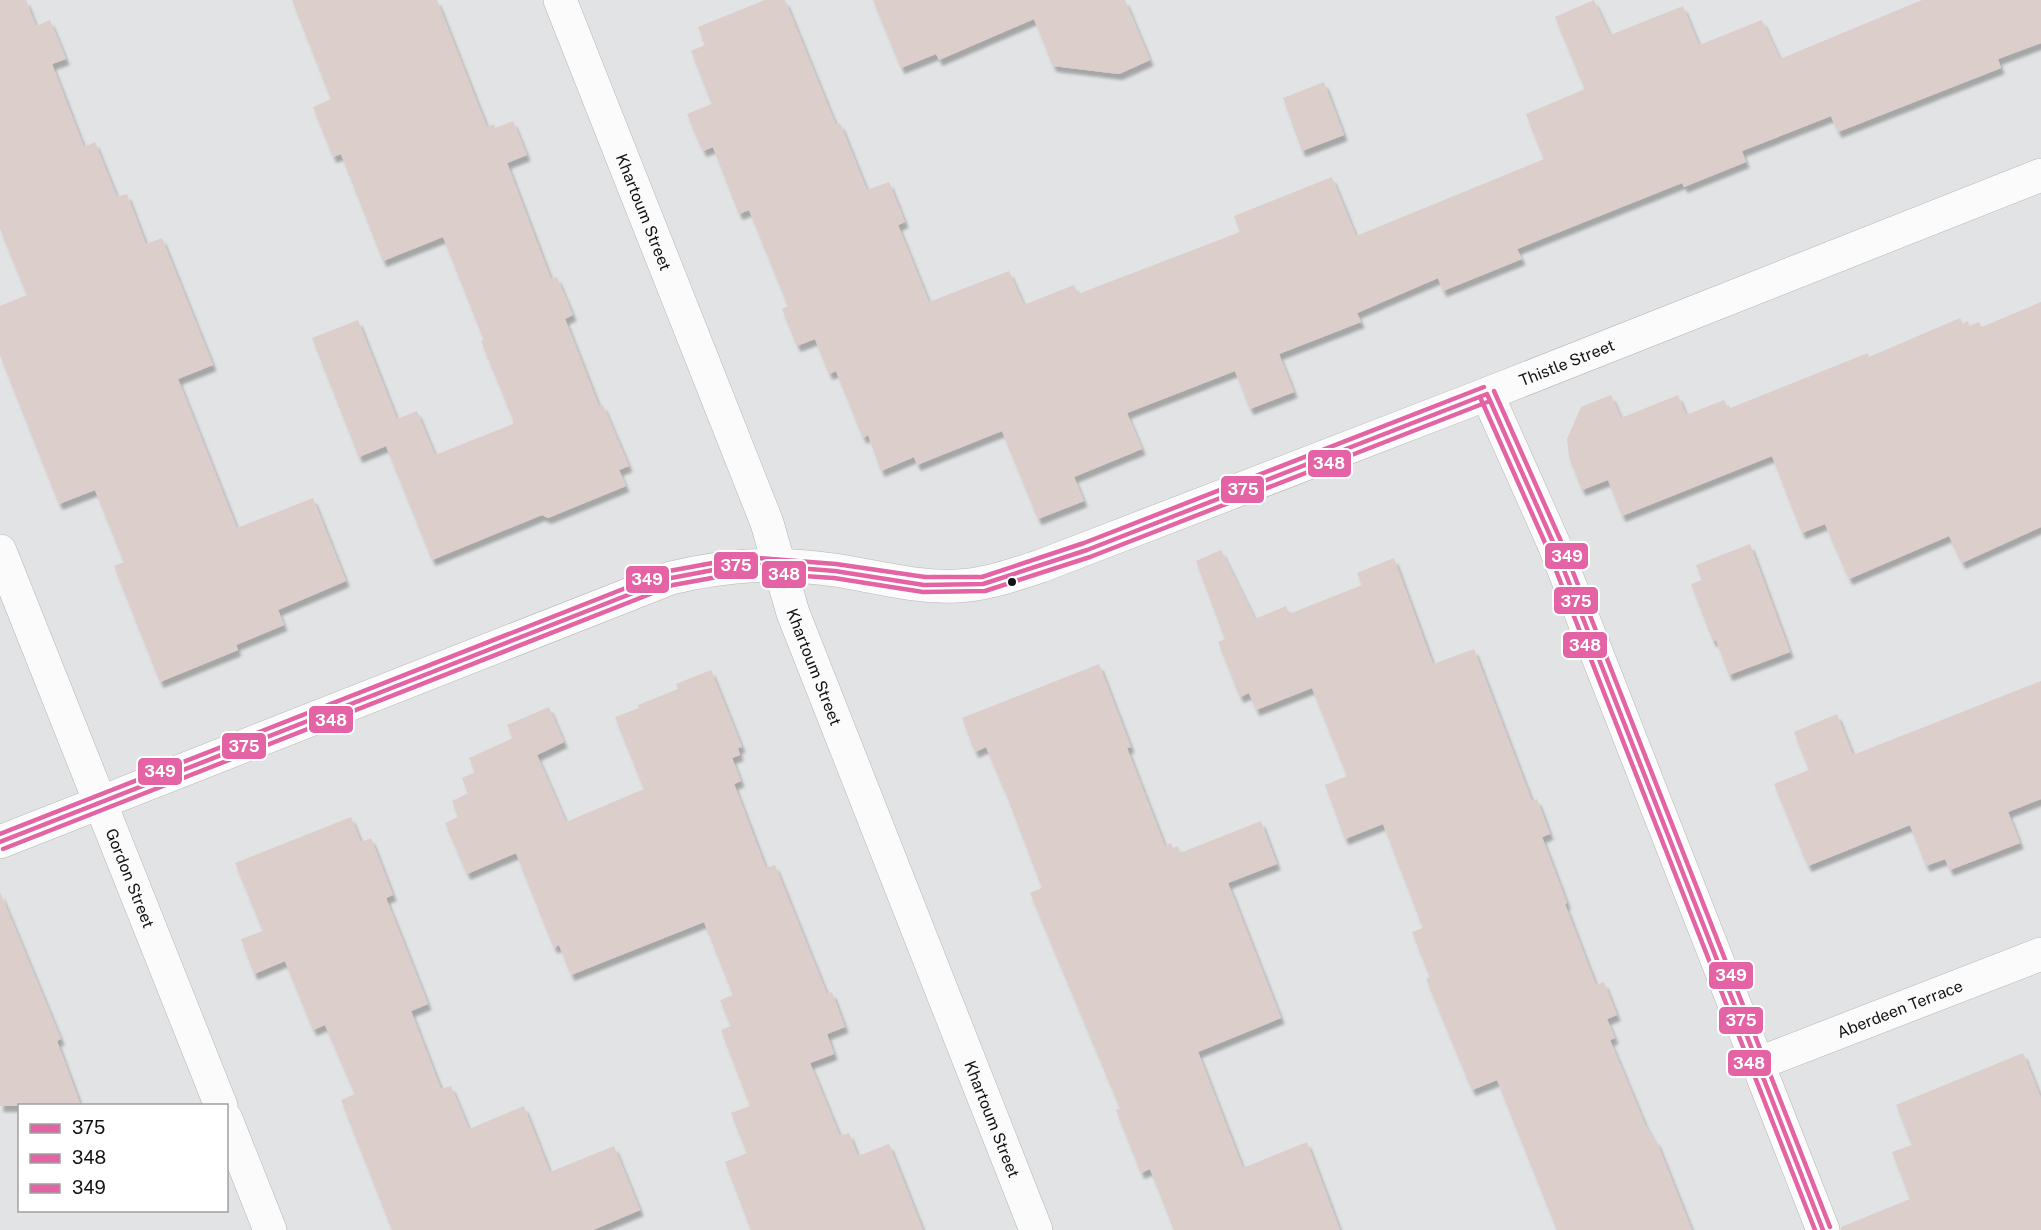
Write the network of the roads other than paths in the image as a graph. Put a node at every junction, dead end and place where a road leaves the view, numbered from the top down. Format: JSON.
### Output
{"nodes":[{"id":1,"x":560,"y":0,"type":"edge"},
{"id":2,"x":2041,"y":175,"type":"edge"},
{"id":3,"x":1487,"y":394,"type":"junction"},
{"id":4,"x":0,"y":551,"type":"edge"},
{"id":5,"x":779,"y":565,"type":"junction"},
{"id":6,"x":101,"y":802,"type":"junction"},
{"id":7,"x":0,"y":842,"type":"edge"},
{"id":8,"x":2041,"y":954,"type":"edge"},
{"id":9,"x":1757,"y":1064,"type":"junction"},
{"id":10,"x":220,"y":1104,"type":"edge"},
{"id":11,"x":228,"y":1124,"type":"edge"},
{"id":12,"x":270,"y":1230,"type":"edge"},
{"id":13,"x":1036,"y":1230,"type":"edge"},
{"id":14,"x":1823,"y":1230,"type":"edge"}],
"edges":[{"from":1,"to":5,"type":"street","name":"Khartoum Street"},
{"from":2,"to":3,"type":"street","name":"Thistle Street"},
{"from":3,"to":5,"type":"street","name":"Thistle Street"},
{"from":3,"to":9,"type":"street"},
{"from":4,"to":6,"type":"street","name":"Gordon Street"},
{"from":5,"to":6,"type":"street","name":"Thistle Street"},
{"from":5,"to":13,"type":"street","name":"Khartoum Street"},
{"from":6,"to":7,"type":"street","name":"Thistle Street"},
{"from":6,"to":10,"type":"street","name":"Gordon Street"},
{"from":8,"to":9,"type":"street","name":"Aberdeen Terrace"},
{"from":9,"to":14,"type":"street"},
{"from":11,"to":12,"type":"street"}]}
